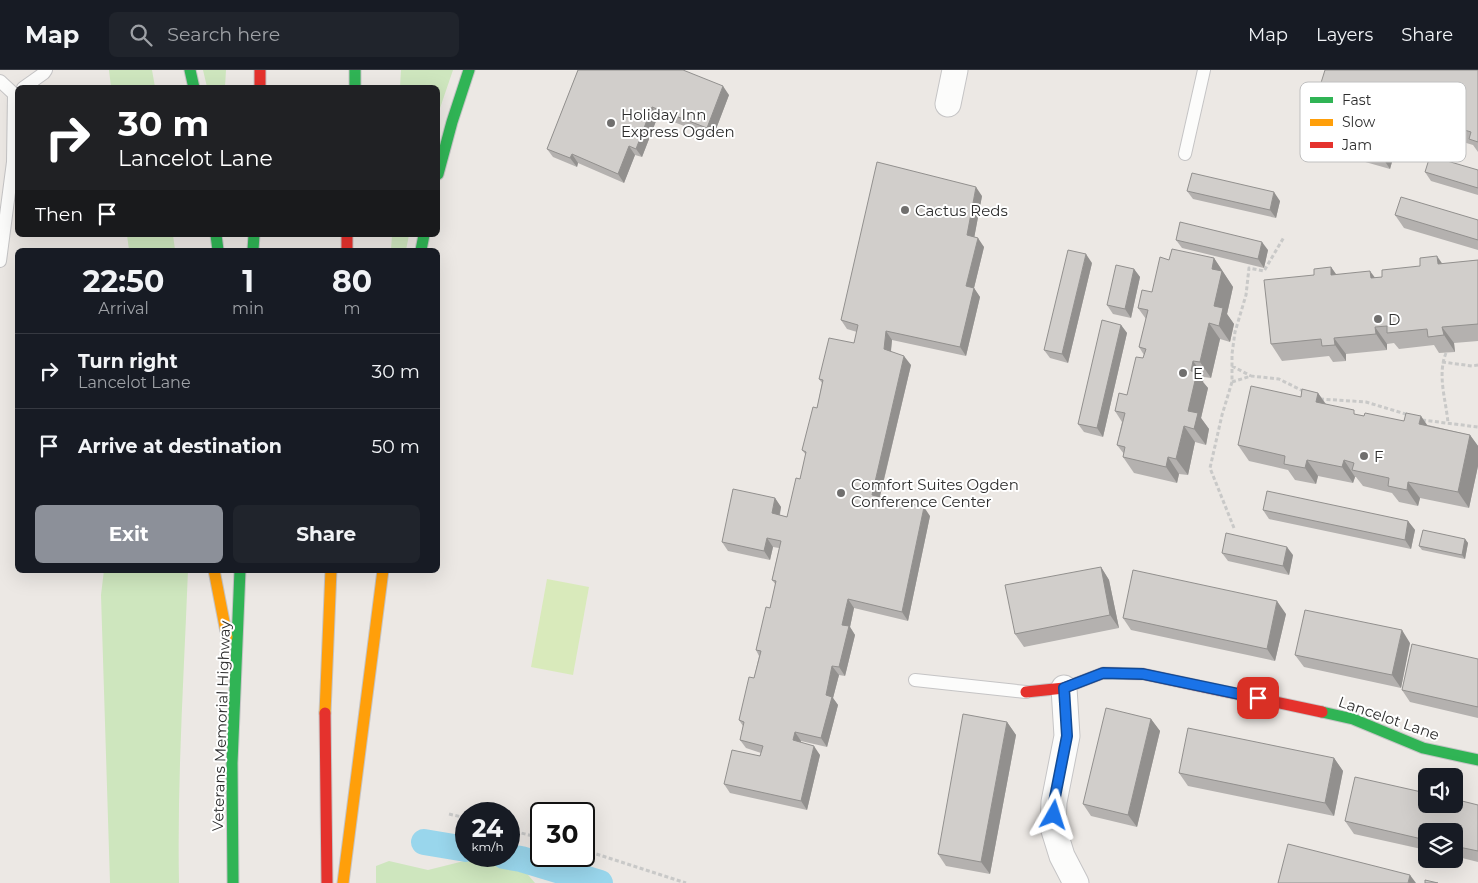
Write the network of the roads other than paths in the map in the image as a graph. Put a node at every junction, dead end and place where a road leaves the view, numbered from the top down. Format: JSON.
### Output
{"nodes":[{"id":1,"x":46,"y":70,"type":"edge"},
{"id":2,"x":190,"y":70,"type":"edge"},
{"id":3,"x":260,"y":70,"type":"edge"},
{"id":4,"x":355,"y":70,"type":"edge"},
{"id":5,"x":469,"y":70,"type":"edge"},
{"id":6,"x":955,"y":70,"type":"edge"},
{"id":7,"x":1204,"y":70,"type":"edge"},
{"id":8,"x":0,"y":81,"type":"edge"},
{"id":9,"x":27,"y":85,"type":"edge"},
{"id":10,"x":193,"y":85,"type":"edge"},
{"id":11,"x":260,"y":85,"type":"edge"},
{"id":12,"x":354,"y":85,"type":"edge"},
{"id":13,"x":15,"y":89,"type":"edge"},
{"id":14,"x":948,"y":104,"type":"dead end"},
{"id":15,"x":15,"y":144,"type":"edge"},
{"id":16,"x":1185,"y":154,"type":"dead end"},
{"id":17,"x":440,"y":167,"type":"edge"},
{"id":18,"x":0,"y":262,"type":"edge"},
{"id":19,"x":215,"y":573,"type":"edge"},
{"id":20,"x":240,"y":573,"type":"edge"},
{"id":21,"x":331,"y":573,"type":"edge"},
{"id":22,"x":383,"y":573,"type":"edge"},
{"id":23,"x":236,"y":679,"type":"junction"},
{"id":24,"x":915,"y":680,"type":"dead end"},
{"id":25,"x":1064,"y":688,"type":"junction"},
{"id":26,"x":1026,"y":692,"type":"joint"},
{"id":27,"x":1478,"y":760,"type":"edge"},
{"id":28,"x":233,"y":883,"type":"edge"},
{"id":29,"x":327,"y":883,"type":"edge"},
{"id":30,"x":343,"y":883,"type":"edge"},
{"id":31,"x":1076,"y":883,"type":"edge"}],
"edges":[{"from":1,"to":9,"type":"lane"},
{"from":2,"to":10,"type":"main road"},
{"from":3,"to":11,"type":"main road"},
{"from":4,"to":12,"type":"main road"},
{"from":5,"to":17,"type":"main road"},
{"from":6,"to":14,"type":"street"},
{"from":7,"to":16,"type":"lane"},
{"from":8,"to":13,"type":"lane"},
{"from":15,"to":18,"type":"lane"},
{"from":19,"to":23,"type":"main road"},
{"from":20,"to":23,"type":"main road","name":"Veterans Memorial Highway"},
{"from":21,"to":29,"type":"main road"},
{"from":22,"to":30,"type":"main road"},
{"from":23,"to":28,"type":"main road","name":"Veterans Memorial Highway"},
{"from":24,"to":26,"type":"lane"},
{"from":25,"to":26,"type":"main road","name":"Lancelot Lane"},
{"from":25,"to":27,"type":"main road","name":"Lancelot Lane"},
{"from":25,"to":31,"type":"street"}]}
